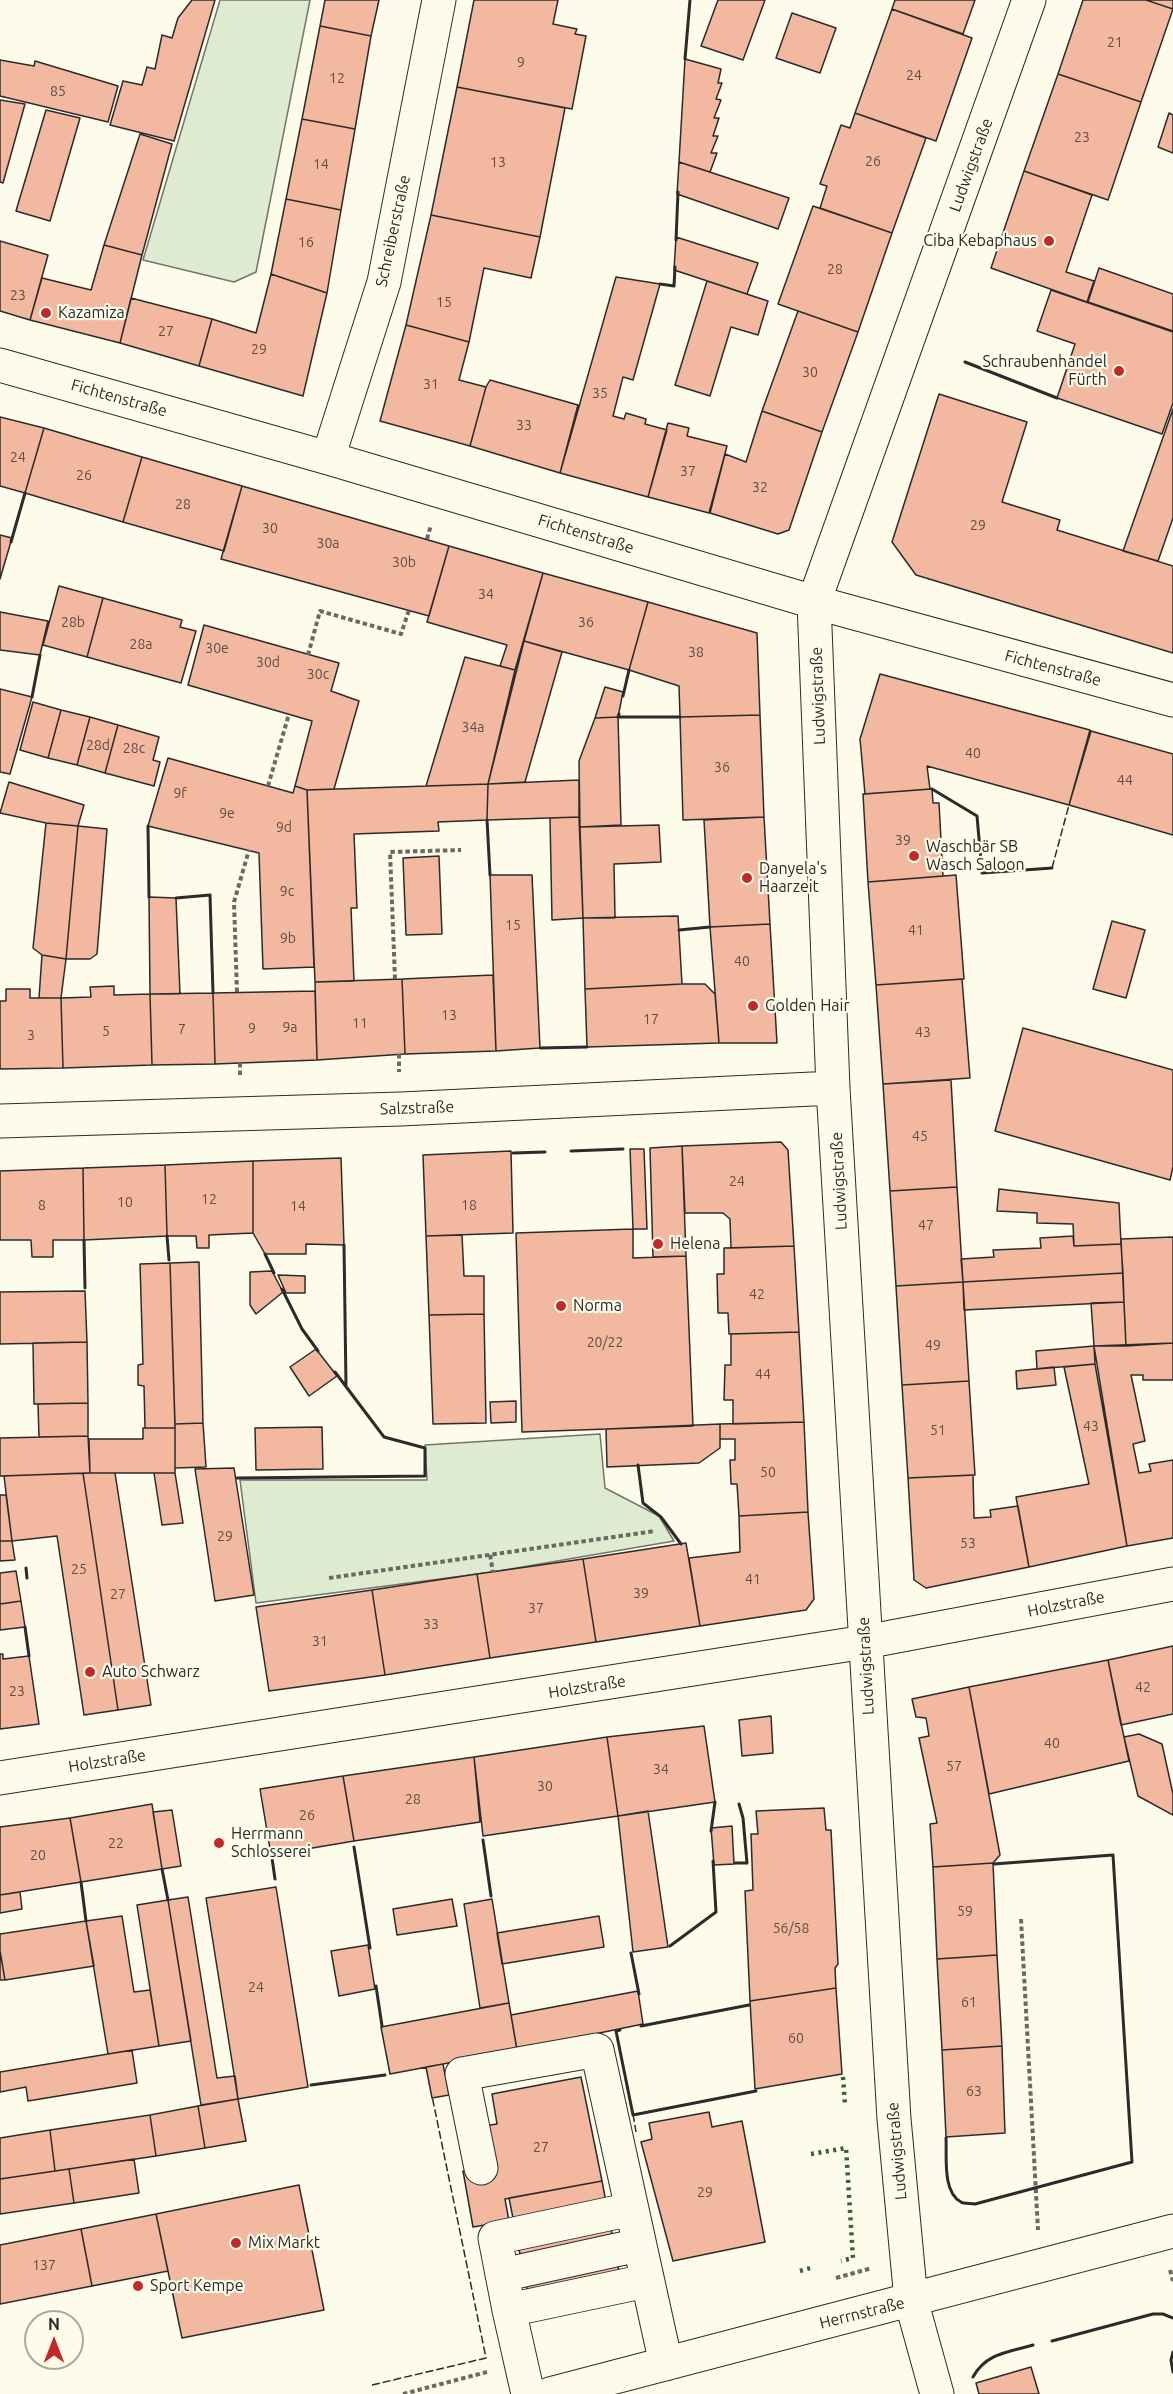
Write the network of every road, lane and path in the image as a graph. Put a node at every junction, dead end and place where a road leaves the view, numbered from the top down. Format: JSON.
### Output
{"nodes":[{"id":1,"x":439,"y":0,"type":"edge"},
{"id":2,"x":1029,"y":0,"type":"edge"},
{"id":3,"x":0,"y":365,"type":"edge"},
{"id":4,"x":328,"y":458,"type":"junction"},
{"id":5,"x":814,"y":602,"type":"junction"},
{"id":6,"x":408,"y":610,"type":"dead end"},
{"id":7,"x":308,"y":655,"type":"dead end"},
{"id":8,"x":1173,"y":700,"type":"edge"},
{"id":9,"x":289,"y":714,"type":"dead end"},
{"id":10,"x":268,"y":786,"type":"dead end"},
{"id":11,"x":249,"y":850,"type":"dead end"},
{"id":12,"x":461,"y":850,"type":"dead end"},
{"id":13,"x":395,"y":979,"type":"dead end"},
{"id":14,"x":237,"y":993,"type":"dead end"},
{"id":15,"x":833,"y":1088,"type":"junction"},
{"id":16,"x":0,"y":1121,"type":"edge"},
{"id":17,"x":655,"y":1531,"type":"dead end"},
{"id":18,"x":490,"y":1555,"type":"junction"},
{"id":19,"x":493,"y":1572,"type":"dead end"},
{"id":20,"x":329,"y":1578,"type":"dead end"},
{"id":21,"x":1173,"y":1584,"type":"edge"},
{"id":22,"x":865,"y":1642,"type":"junction"},
{"id":23,"x":0,"y":1778,"type":"edge"},
{"id":24,"x":1021,"y":1919,"type":"dead end"},
{"id":25,"x":481,"y":2168,"type":"dead end"},
{"id":26,"x":632,"y":2209,"type":"junction"},
{"id":27,"x":1173,"y":2231,"type":"edge"},
{"id":28,"x":639,"y":2245,"type":"junction"},
{"id":29,"x":1042,"y":2266,"type":"junction"},
{"id":30,"x":502,"y":2275,"type":"junction"},
{"id":31,"x":646,"y":2281,"type":"junction"},
{"id":32,"x":911,"y":2300,"type":"junction"},
{"id":33,"x":509,"y":2310,"type":"junction"},
{"id":34,"x":666,"y":2364,"type":"junction"},
{"id":35,"x":528,"y":2394,"type":"edge"},
{"id":36,"x":550,"y":2394,"type":"edge"},
{"id":37,"x":937,"y":2394,"type":"edge"}],
"edges":[{"from":1,"to":4,"type":"street","name":"Schreiberstraße"},
{"from":2,"to":5,"type":"street","name":"Ludwigstraße"},
{"from":3,"to":4,"type":"street","name":"Fichtenstraße"},
{"from":4,"to":5,"type":"street","name":"Fichtenstraße"},
{"from":5,"to":8,"type":"street","name":"Fichtenstraße"},
{"from":5,"to":15,"type":"street","name":"Ludwigstraße"},
{"from":6,"to":7,"type":"path"},
{"from":9,"to":10,"type":"path"},
{"from":11,"to":14,"type":"path"},
{"from":12,"to":13,"type":"path"},
{"from":15,"to":16,"type":"street","name":"Salzstraße"},
{"from":15,"to":22,"type":"street","name":"Ludwigstraße"},
{"from":17,"to":18,"type":"path"},
{"from":18,"to":19,"type":"path"},
{"from":18,"to":20,"type":"path"},
{"from":21,"to":22,"type":"street","name":"Holzstraße"},
{"from":22,"to":23,"type":"street","name":"Holzstraße"},
{"from":22,"to":32,"type":"street","name":"Ludwigstraße"},
{"from":24,"to":29,"type":"path"},
{"from":25,"to":26,"type":"street"},
{"from":26,"to":28,"type":"street"},
{"from":26,"to":30,"type":"street"},
{"from":27,"to":29,"type":"street","name":"Herrnstraße"},
{"from":28,"to":30,"type":"street"},
{"from":28,"to":31,"type":"street"},
{"from":29,"to":32,"type":"street","name":"Herrnstraße"},
{"from":30,"to":33,"type":"street"},
{"from":31,"to":33,"type":"street"},
{"from":31,"to":34,"type":"street"},
{"from":32,"to":34,"type":"street","name":"Herrnstraße"},
{"from":32,"to":37,"type":"street","name":"Ludwigstraße"},
{"from":33,"to":35,"type":"street"},
{"from":34,"to":36,"type":"street","name":"Herrnstraße"}]}
